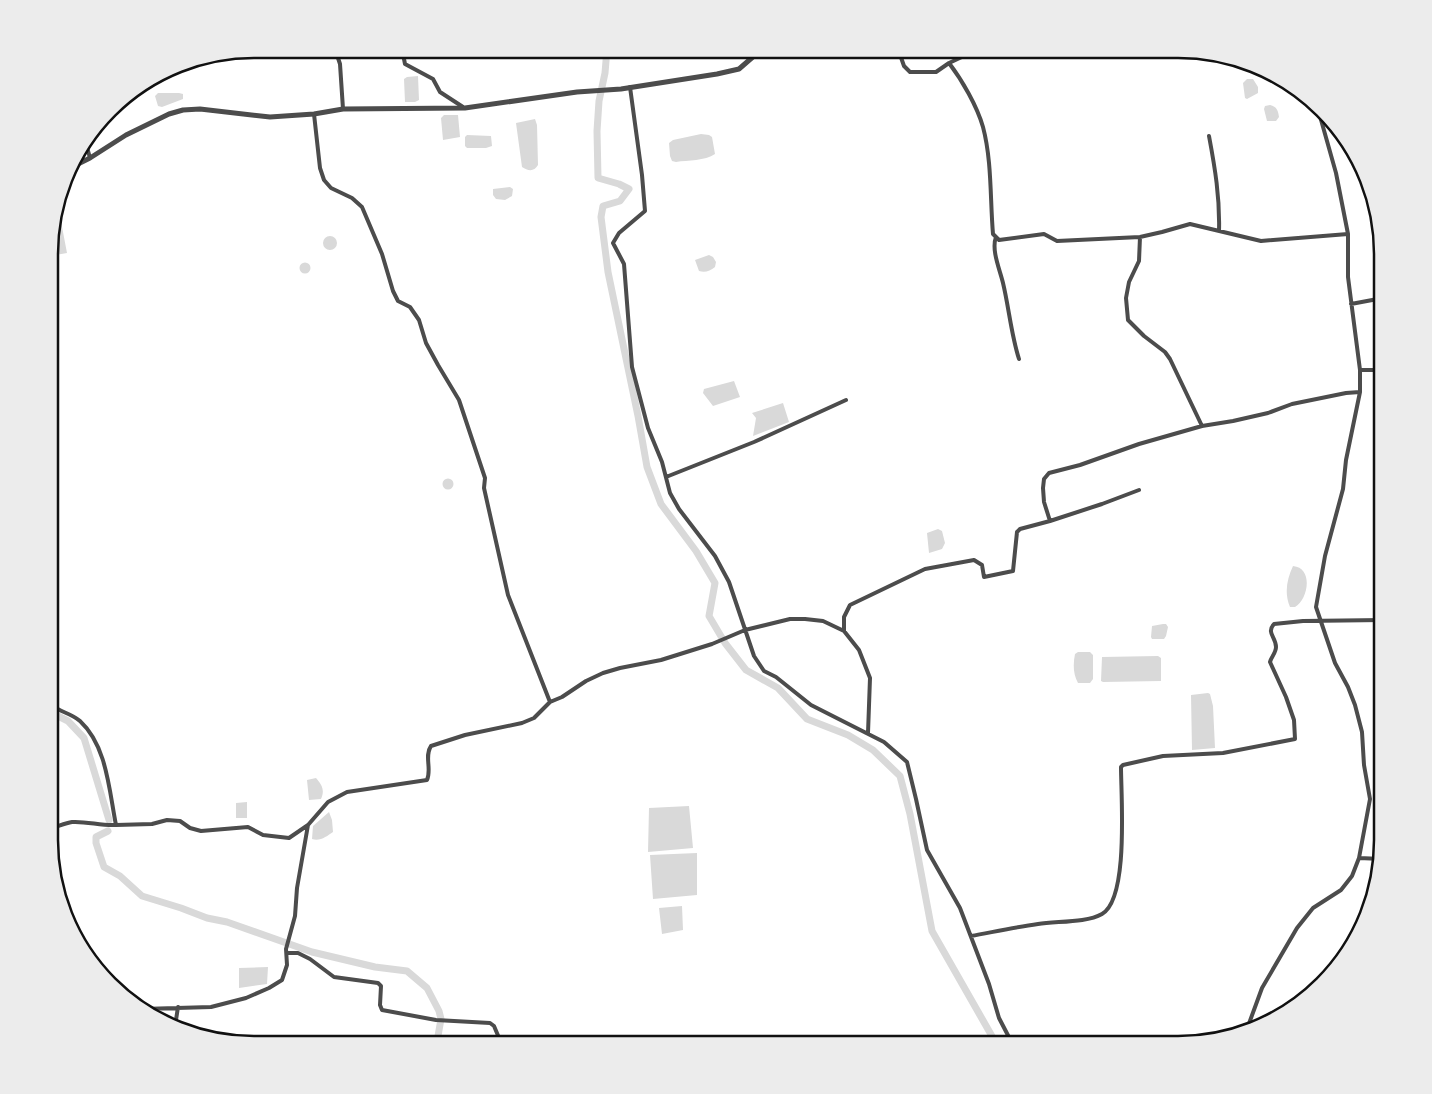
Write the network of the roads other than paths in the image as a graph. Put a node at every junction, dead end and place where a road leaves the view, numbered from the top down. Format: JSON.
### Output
{"nodes":[{"id":1,"x":338,"y":58,"type":"edge"},
{"id":2,"x":404,"y":58,"type":"edge"},
{"id":3,"x":752,"y":58,"type":"edge"},
{"id":4,"x":901,"y":58,"type":"edge"},
{"id":5,"x":960,"y":58,"type":"edge"},
{"id":6,"x":949,"y":63,"type":"junction"},
{"id":7,"x":630,"y":87,"type":"junction"},
{"id":8,"x":465,"y":108,"type":"junction"},
{"id":9,"x":344,"y":109,"type":"junction"},
{"id":10,"x":314,"y":114,"type":"junction"},
{"id":11,"x":1320,"y":118,"type":"edge"},
{"id":12,"x":1209,"y":136,"type":"dead end"},
{"id":13,"x":88,"y":149,"type":"edge"},
{"id":14,"x":90,"y":158,"type":"junction"},
{"id":15,"x":80,"y":163,"type":"edge"},
{"id":16,"x":1219,"y":231,"type":"junction"},
{"id":17,"x":1348,"y":234,"type":"junction"},
{"id":18,"x":1140,"y":237,"type":"junction"},
{"id":19,"x":996,"y":238,"type":"junction"},
{"id":20,"x":1374,"y":300,"type":"edge"},
{"id":21,"x":1351,"y":304,"type":"junction"},
{"id":22,"x":1018,"y":359,"type":"dead end"},
{"id":23,"x":1360,"y":370,"type":"junction"},
{"id":24,"x":1374,"y":370,"type":"edge"},
{"id":25,"x":1360,"y":392,"type":"junction"},
{"id":26,"x":846,"y":400,"type":"dead end"},
{"id":27,"x":1202,"y":426,"type":"junction"},
{"id":28,"x":666,"y":477,"type":"junction"},
{"id":29,"x":1139,"y":490,"type":"dead end"},
{"id":30,"x":1050,"y":520,"type":"junction"},
{"id":31,"x":1374,"y":620,"type":"edge"},
{"id":32,"x":1320,"y":621,"type":"junction"},
{"id":33,"x":745,"y":630,"type":"junction"},
{"id":34,"x":844,"y":631,"type":"junction"},
{"id":35,"x":550,"y":702,"type":"junction"},
{"id":36,"x":58,"y":708,"type":"edge"},
{"id":37,"x":868,"y":734,"type":"junction"},
{"id":38,"x":116,"y":825,"type":"junction"},
{"id":39,"x":308,"y":825,"type":"junction"},
{"id":40,"x":58,"y":826,"type":"edge"},
{"id":41,"x":1359,"y":858,"type":"junction"},
{"id":42,"x":1374,"y":859,"type":"edge"},
{"id":43,"x":971,"y":936,"type":"junction"},
{"id":44,"x":287,"y":952,"type":"junction"},
{"id":45,"x":178,"y":1007,"type":"junction"},
{"id":46,"x":152,"y":1008,"type":"edge"},
{"id":47,"x":176,"y":1021,"type":"edge"},
{"id":48,"x":1248,"y":1024,"type":"edge"},
{"id":49,"x":498,"y":1036,"type":"edge"},
{"id":50,"x":1009,"y":1036,"type":"edge"}],
"edges":[{"from":1,"to":9,"type":"street"},
{"from":2,"to":8,"type":"street"},
{"from":3,"to":7,"type":"street"},
{"from":4,"to":6,"type":"street"},
{"from":5,"to":6,"type":"street"},
{"from":6,"to":19,"type":"street"},
{"from":7,"to":8,"type":"street"},
{"from":7,"to":28,"type":"street"},
{"from":8,"to":9,"type":"street"},
{"from":9,"to":10,"type":"street"},
{"from":10,"to":14,"type":"street"},
{"from":10,"to":35,"type":"street"},
{"from":11,"to":17,"type":"street"},
{"from":12,"to":16,"type":"street"},
{"from":13,"to":14,"type":"street"},
{"from":14,"to":15,"type":"street"},
{"from":16,"to":17,"type":"street"},
{"from":16,"to":18,"type":"street"},
{"from":17,"to":21,"type":"street"},
{"from":18,"to":19,"type":"street"},
{"from":18,"to":27,"type":"street"},
{"from":19,"to":22,"type":"street"},
{"from":20,"to":21,"type":"street"},
{"from":21,"to":23,"type":"street"},
{"from":23,"to":24,"type":"street"},
{"from":23,"to":25,"type":"street"},
{"from":25,"to":27,"type":"street"},
{"from":25,"to":32,"type":"street"},
{"from":26,"to":28,"type":"street"},
{"from":27,"to":30,"type":"street"},
{"from":28,"to":33,"type":"street"},
{"from":29,"to":30,"type":"street"},
{"from":30,"to":34,"type":"street"},
{"from":31,"to":32,"type":"street"},
{"from":32,"to":41,"type":"street"},
{"from":32,"to":43,"type":"street"},
{"from":33,"to":34,"type":"street"},
{"from":33,"to":35,"type":"street"},
{"from":33,"to":37,"type":"street"},
{"from":34,"to":37,"type":"street"},
{"from":35,"to":39,"type":"street"},
{"from":36,"to":38,"type":"street"},
{"from":37,"to":43,"type":"street"},
{"from":38,"to":39,"type":"street"},
{"from":38,"to":40,"type":"street"},
{"from":39,"to":44,"type":"street"},
{"from":41,"to":42,"type":"street"},
{"from":41,"to":48,"type":"street"},
{"from":43,"to":50,"type":"street"},
{"from":44,"to":45,"type":"street"},
{"from":44,"to":49,"type":"street"},
{"from":45,"to":46,"type":"street"},
{"from":45,"to":47,"type":"street"}]}
